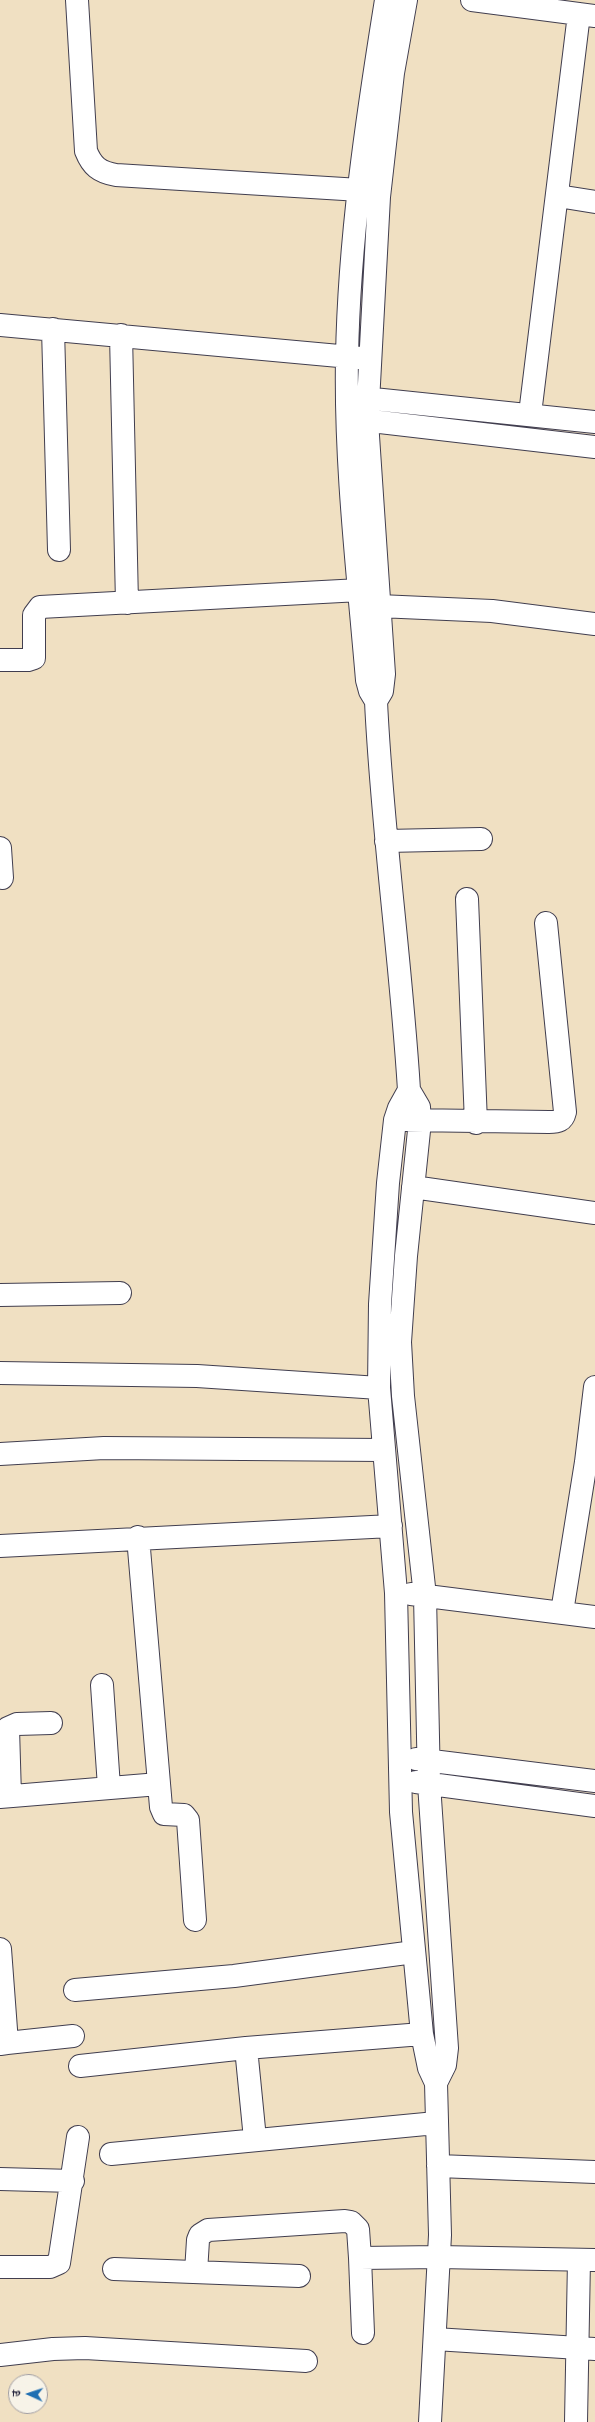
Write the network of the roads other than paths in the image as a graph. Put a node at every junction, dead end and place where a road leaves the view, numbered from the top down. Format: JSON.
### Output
{"nodes":[{"id":1,"x":77,"y":0,"type":"edge"},
{"id":2,"x":386,"y":0,"type":"edge"},
{"id":3,"x":406,"y":0,"type":"edge"},
{"id":4,"x":472,"y":0,"type":"edge"},
{"id":5,"x":587,"y":15,"type":"edge"},
{"id":6,"x":360,"y":190,"type":"junction"},
{"id":7,"x":558,"y":196,"type":"junction"},
{"id":8,"x":595,"y":202,"type":"edge"},
{"id":9,"x":0,"y":324,"type":"edge"},
{"id":10,"x":53,"y":329,"type":"junction"},
{"id":11,"x":121,"y":335,"type":"junction"},
{"id":12,"x":347,"y":357,"type":"junction"},
{"id":13,"x":370,"y":359,"type":"junction"},
{"id":14,"x":347,"y":396,"type":"junction"},
{"id":15,"x":368,"y":398,"type":"junction"},
{"id":16,"x":530,"y":414,"type":"junction"},
{"id":17,"x":357,"y":420,"type":"junction"},
{"id":18,"x":595,"y":422,"type":"edge"},
{"id":19,"x":595,"y":447,"type":"edge"},
{"id":20,"x":59,"y":550,"type":"dead end"},
{"id":21,"x":360,"y":590,"type":"junction"},
{"id":22,"x":127,"y":602,"type":"junction"},
{"id":23,"x":379,"y":606,"type":"junction"},
{"id":24,"x":595,"y":624,"type":"edge"},
{"id":25,"x":0,"y":660,"type":"edge"},
{"id":26,"x":376,"y":701,"type":"junction"},
{"id":27,"x":481,"y":839,"type":"dead end"},
{"id":28,"x":386,"y":841,"type":"junction"},
{"id":29,"x":0,"y":848,"type":"edge"},
{"id":30,"x":2,"y":878,"type":"dead end"},
{"id":31,"x":467,"y":899,"type":"dead end"},
{"id":32,"x":546,"y":923,"type":"dead end"},
{"id":33,"x":410,"y":1090,"type":"junction"},
{"id":34,"x":395,"y":1120,"type":"junction"},
{"id":35,"x":420,"y":1121,"type":"junction"},
{"id":36,"x":476,"y":1123,"type":"junction"},
{"id":37,"x":413,"y":1187,"type":"junction"},
{"id":38,"x":595,"y":1213,"type":"edge"},
{"id":39,"x":383,"y":1254,"type":"junction"},
{"id":40,"x":406,"y":1256,"type":"junction"},
{"id":41,"x":120,"y":1292,"type":"dead end"},
{"id":42,"x":0,"y":1295,"type":"edge"},
{"id":43,"x":380,"y":1304,"type":"junction"},
{"id":44,"x":401,"y":1305,"type":"junction"},
{"id":45,"x":0,"y":1374,"type":"edge"},
{"id":46,"x":595,"y":1387,"type":"edge"},
{"id":47,"x":379,"y":1388,"type":"junction"},
{"id":48,"x":383,"y":1450,"type":"junction"},
{"id":49,"x":0,"y":1454,"type":"edge"},
{"id":50,"x":590,"y":1462,"type":"edge"},
{"id":51,"x":391,"y":1526,"type":"junction"},
{"id":52,"x":138,"y":1538,"type":"junction"},
{"id":53,"x":0,"y":1546,"type":"edge"},
{"id":54,"x":396,"y":1593,"type":"junction"},
{"id":55,"x":425,"y":1596,"type":"junction"},
{"id":56,"x":562,"y":1612,"type":"junction"},
{"id":57,"x":595,"y":1617,"type":"edge"},
{"id":58,"x":102,"y":1685,"type":"dead end"},
{"id":59,"x":51,"y":1723,"type":"dead end"},
{"id":60,"x":399,"y":1757,"type":"junction"},
{"id":61,"x":429,"y":1761,"type":"junction"},
{"id":62,"x":400,"y":1780,"type":"junction"},
{"id":63,"x":595,"y":1781,"type":"edge"},
{"id":64,"x":159,"y":1784,"type":"junction"},
{"id":65,"x":429,"y":1784,"type":"junction"},
{"id":66,"x":109,"y":1787,"type":"junction"},
{"id":67,"x":5,"y":1796,"type":"edge"},
{"id":68,"x":595,"y":1806,"type":"edge"},
{"id":69,"x":194,"y":1920,"type":"dead end"},
{"id":70,"x":0,"y":1949,"type":"edge"},
{"id":71,"x":414,"y":1952,"type":"junction"},
{"id":72,"x":75,"y":1990,"type":"dead end"},
{"id":73,"x":422,"y":2034,"type":"junction"},
{"id":74,"x":73,"y":2036,"type":"dead end"},
{"id":75,"x":4,"y":2044,"type":"edge"},
{"id":76,"x":246,"y":2048,"type":"junction"},
{"id":77,"x":80,"y":2066,"type":"dead end"},
{"id":78,"x":436,"y":2083,"type":"junction"},
{"id":79,"x":436,"y":2123,"type":"junction"},
{"id":80,"x":78,"y":2138,"type":"dead end"},
{"id":81,"x":255,"y":2139,"type":"junction"},
{"id":82,"x":111,"y":2154,"type":"dead end"},
{"id":83,"x":438,"y":2166,"type":"junction"},
{"id":84,"x":595,"y":2172,"type":"edge"},
{"id":85,"x":0,"y":2179,"type":"edge"},
{"id":86,"x":73,"y":2181,"type":"junction"},
{"id":87,"x":439,"y":2257,"type":"junction"},
{"id":88,"x":360,"y":2258,"type":"junction"},
{"id":89,"x":587,"y":2260,"type":"edge"},
{"id":90,"x":0,"y":2267,"type":"edge"},
{"id":91,"x":114,"y":2269,"type":"dead end"},
{"id":92,"x":196,"y":2272,"type":"junction"},
{"id":93,"x":299,"y":2276,"type":"dead end"},
{"id":94,"x":363,"y":2333,"type":"dead end"},
{"id":95,"x":435,"y":2340,"type":"junction"},
{"id":96,"x":586,"y":2349,"type":"edge"},
{"id":97,"x":0,"y":2356,"type":"edge"},
{"id":98,"x":306,"y":2361,"type":"dead end"},
{"id":99,"x":430,"y":2422,"type":"edge"},
{"id":100,"x":576,"y":2422,"type":"edge"}],
"edges":[{"from":1,"to":6,"type":"street"},
{"from":2,"to":6,"type":"street"},
{"from":3,"to":13,"type":"street"},
{"from":4,"to":5,"type":"street"},
{"from":5,"to":7,"type":"street"},
{"from":6,"to":12,"type":"street"},
{"from":7,"to":8,"type":"street"},
{"from":7,"to":16,"type":"street"},
{"from":9,"to":10,"type":"street"},
{"from":10,"to":11,"type":"street"},
{"from":10,"to":20,"type":"street"},
{"from":11,"to":12,"type":"street"},
{"from":11,"to":22,"type":"street"},
{"from":12,"to":13,"type":"street"},
{"from":12,"to":14,"type":"street"},
{"from":13,"to":15,"type":"street"},
{"from":14,"to":15,"type":"street"},
{"from":14,"to":17,"type":"street"},
{"from":15,"to":16,"type":"street"},
{"from":15,"to":17,"type":"street"},
{"from":16,"to":18,"type":"street"},
{"from":17,"to":19,"type":"street"},
{"from":17,"to":21,"type":"street"},
{"from":17,"to":23,"type":"street"},
{"from":21,"to":22,"type":"street"},
{"from":21,"to":26,"type":"street"},
{"from":22,"to":25,"type":"street"},
{"from":23,"to":24,"type":"street"},
{"from":23,"to":26,"type":"street"},
{"from":26,"to":28,"type":"street"},
{"from":27,"to":28,"type":"street"},
{"from":28,"to":33,"type":"street"},
{"from":29,"to":30,"type":"street"},
{"from":31,"to":36,"type":"street"},
{"from":32,"to":36,"type":"street"},
{"from":33,"to":34,"type":"street"},
{"from":33,"to":35,"type":"street"},
{"from":34,"to":35,"type":"street"},
{"from":34,"to":39,"type":"street"},
{"from":35,"to":36,"type":"street"},
{"from":35,"to":37,"type":"street"},
{"from":37,"to":38,"type":"street"},
{"from":37,"to":40,"type":"street"},
{"from":39,"to":40,"type":"street"},
{"from":39,"to":43,"type":"street"},
{"from":40,"to":44,"type":"street"},
{"from":41,"to":42,"type":"street"},
{"from":43,"to":44,"type":"street"},
{"from":43,"to":47,"type":"street"},
{"from":44,"to":55,"type":"street"},
{"from":45,"to":47,"type":"street"},
{"from":46,"to":50,"type":"street"},
{"from":47,"to":48,"type":"street"},
{"from":48,"to":49,"type":"street"},
{"from":48,"to":51,"type":"street"},
{"from":50,"to":56,"type":"street"},
{"from":51,"to":52,"type":"street"},
{"from":51,"to":54,"type":"street"},
{"from":52,"to":53,"type":"street"},
{"from":52,"to":64,"type":"street"},
{"from":54,"to":55,"type":"street"},
{"from":54,"to":60,"type":"street"},
{"from":55,"to":56,"type":"street"},
{"from":55,"to":61,"type":"street"},
{"from":56,"to":57,"type":"street"},
{"from":58,"to":66,"type":"street"},
{"from":59,"to":67,"type":"street"},
{"from":60,"to":61,"type":"street"},
{"from":60,"to":62,"type":"street"},
{"from":61,"to":63,"type":"street"},
{"from":61,"to":65,"type":"street"},
{"from":62,"to":65,"type":"street"},
{"from":62,"to":71,"type":"street"},
{"from":64,"to":66,"type":"street"},
{"from":64,"to":69,"type":"street"},
{"from":65,"to":68,"type":"street"},
{"from":65,"to":78,"type":"street"},
{"from":66,"to":67,"type":"street"},
{"from":70,"to":75,"type":"street"},
{"from":71,"to":72,"type":"street"},
{"from":71,"to":73,"type":"street"},
{"from":73,"to":76,"type":"street"},
{"from":73,"to":78,"type":"street"},
{"from":74,"to":75,"type":"street"},
{"from":76,"to":77,"type":"street"},
{"from":76,"to":81,"type":"street"},
{"from":78,"to":79,"type":"street"},
{"from":79,"to":81,"type":"street"},
{"from":79,"to":83,"type":"street"},
{"from":80,"to":86,"type":"street"},
{"from":81,"to":82,"type":"street"},
{"from":83,"to":84,"type":"street"},
{"from":83,"to":87,"type":"street"},
{"from":85,"to":86,"type":"street"},
{"from":86,"to":90,"type":"street"},
{"from":87,"to":88,"type":"street"},
{"from":87,"to":89,"type":"street"},
{"from":87,"to":95,"type":"street"},
{"from":88,"to":92,"type":"street"},
{"from":88,"to":94,"type":"street"},
{"from":89,"to":96,"type":"street"},
{"from":91,"to":92,"type":"street"},
{"from":92,"to":93,"type":"street"},
{"from":95,"to":96,"type":"street"},
{"from":95,"to":99,"type":"street"},
{"from":96,"to":100,"type":"street"},
{"from":97,"to":98,"type":"street"}]}
